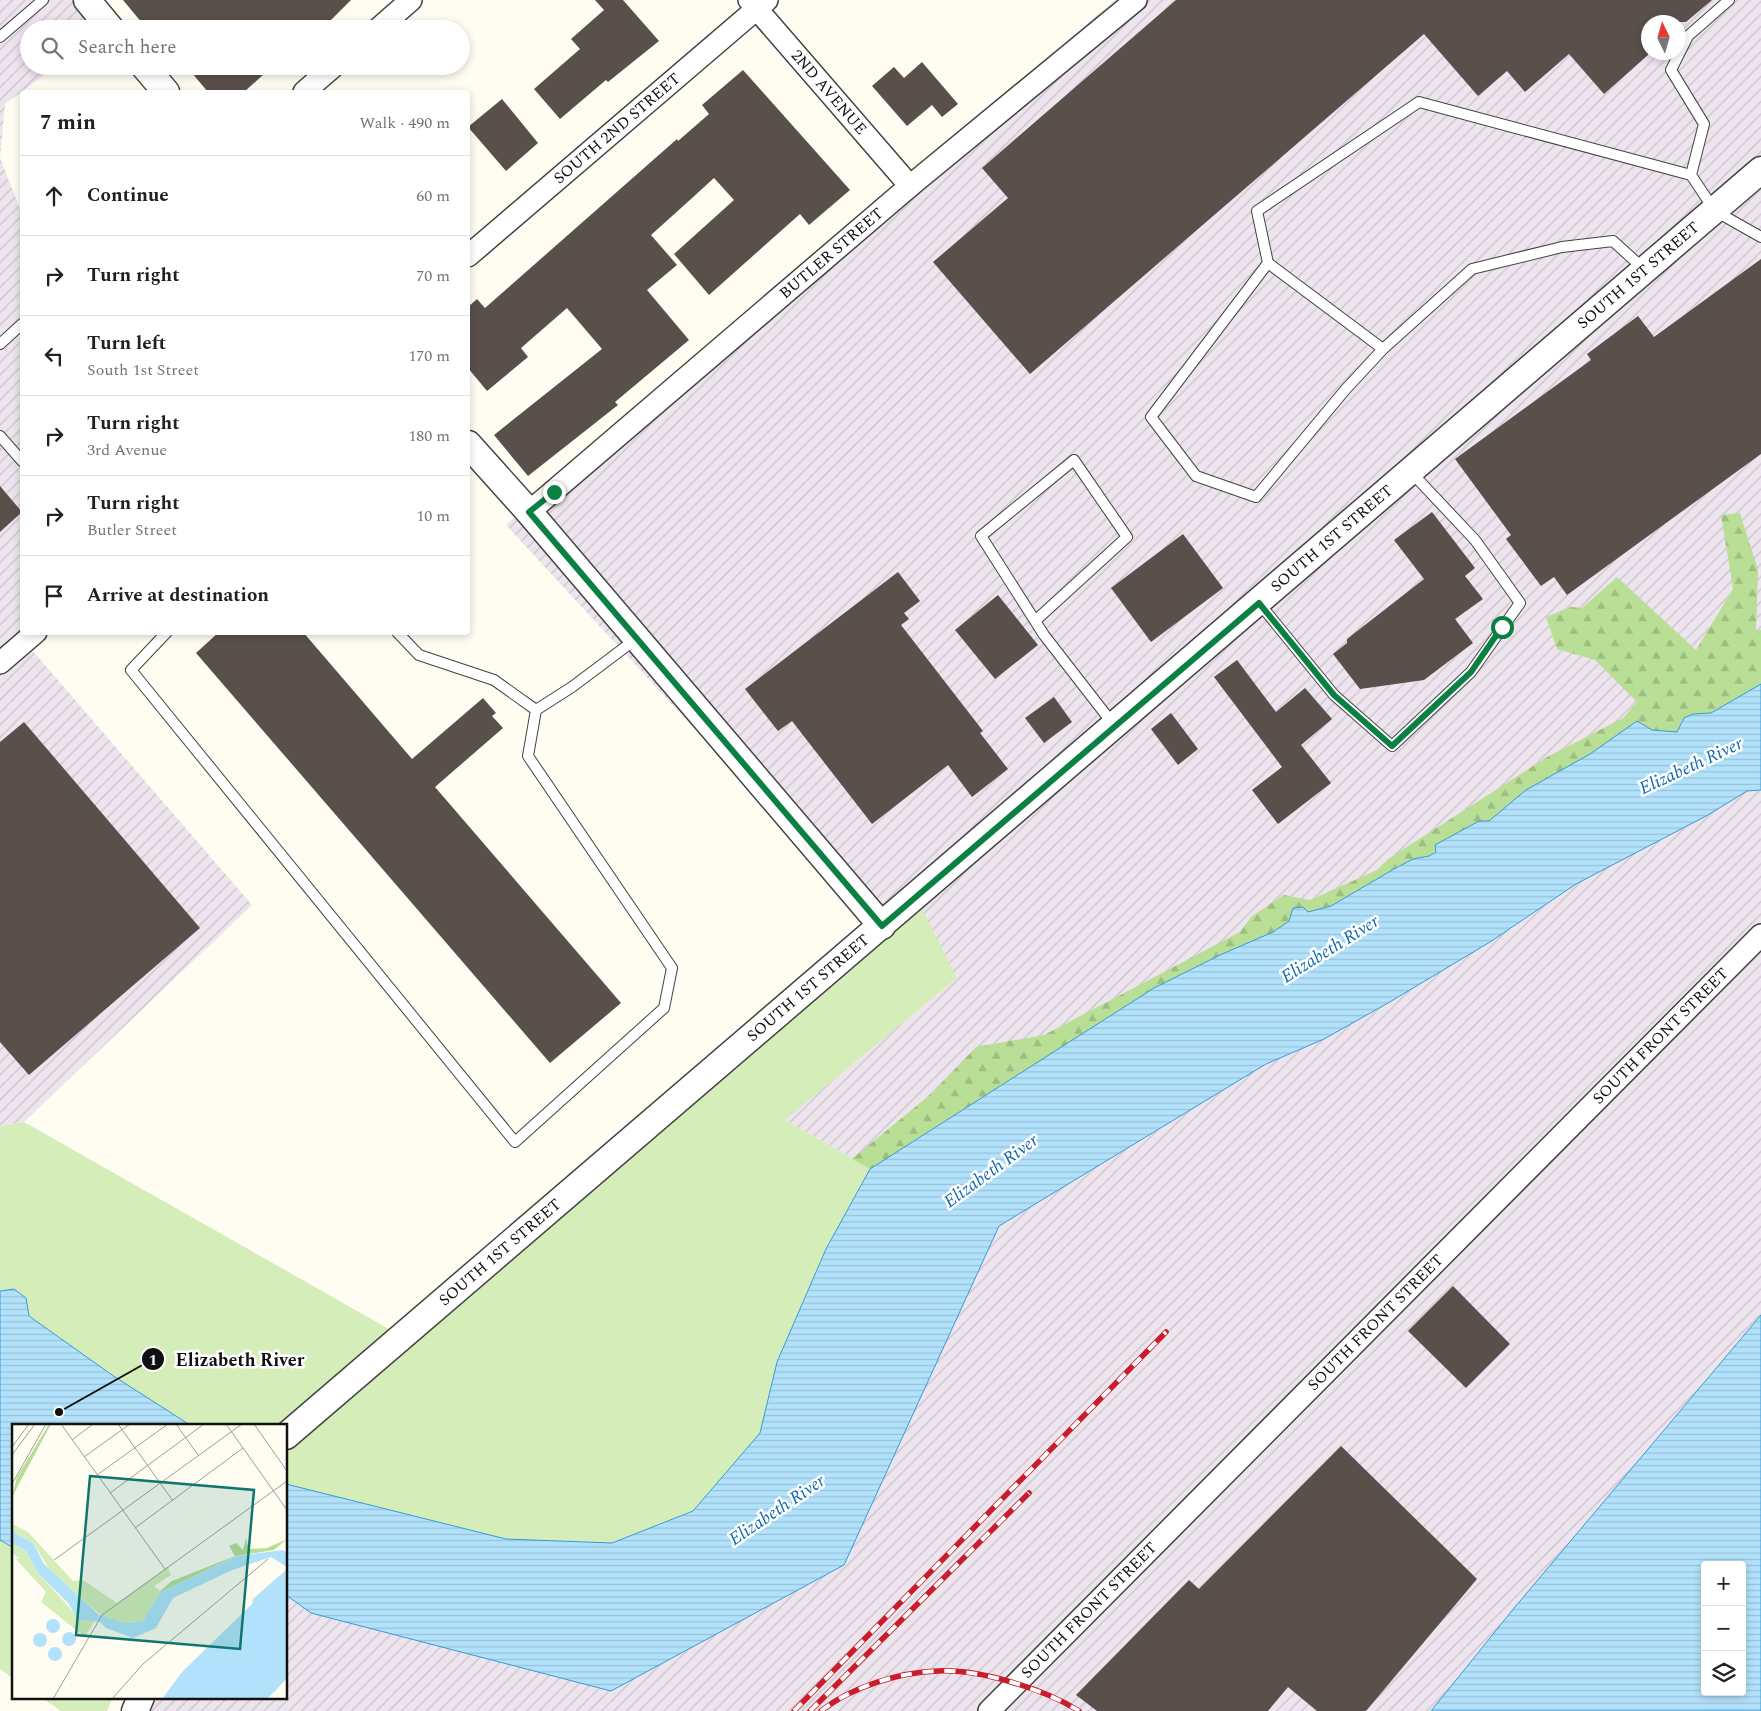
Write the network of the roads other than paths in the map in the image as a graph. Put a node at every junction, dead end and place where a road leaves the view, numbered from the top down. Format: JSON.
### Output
{"nodes":[{"id":1,"x":43,"y":0,"type":"edge"},
{"id":2,"x":87,"y":0,"type":"edge"},
{"id":3,"x":411,"y":0,"type":"edge"},
{"id":4,"x":1136,"y":0,"type":"edge"},
{"id":5,"x":1729,"y":0,"type":"edge"},
{"id":6,"x":757,"y":3,"type":"edge"},
{"id":7,"x":104,"y":20,"type":"edge"},
{"id":8,"x":388,"y":20,"type":"edge"},
{"id":9,"x":0,"y":37,"type":"edge"},
{"id":10,"x":152,"y":75,"type":"edge"},
{"id":11,"x":324,"y":75,"type":"edge"},
{"id":12,"x":164,"y":90,"type":"edge"},
{"id":13,"x":306,"y":90,"type":"edge"},
{"id":14,"x":1761,"y":170,"type":"edge"},
{"id":15,"x":1691,"y":175,"type":"junction"},
{"id":16,"x":910,"y":186,"type":"junction"},
{"id":17,"x":1715,"y":211,"type":"junction"},
{"id":18,"x":1761,"y":237,"type":"edge"},
{"id":19,"x":470,"y":254,"type":"edge"},
{"id":20,"x":1268,"y":263,"type":"junction"},
{"id":21,"x":1645,"y":271,"type":"junction"},
{"id":22,"x":20,"y":326,"type":"edge"},
{"id":23,"x":0,"y":344,"type":"edge"},
{"id":24,"x":1383,"y":349,"type":"junction"},
{"id":25,"x":0,"y":436,"type":"edge"},
{"id":26,"x":470,"y":446,"type":"edge"},
{"id":27,"x":20,"y":459,"type":"edge"},
{"id":28,"x":1411,"y":472,"type":"junction"},
{"id":29,"x":529,"y":512,"type":"junction"},
{"id":30,"x":1259,"y":603,"type":"junction"},
{"id":31,"x":1035,"y":620,"type":"junction"},
{"id":32,"x":33,"y":635,"type":"edge"},
{"id":33,"x":164,"y":635,"type":"edge"},
{"id":34,"x":400,"y":635,"type":"edge"},
{"id":35,"x":636,"y":639,"type":"junction"},
{"id":36,"x":0,"y":663,"type":"edge"},
{"id":37,"x":536,"y":710,"type":"junction"},
{"id":38,"x":1115,"y":726,"type":"junction"},
{"id":39,"x":882,"y":926,"type":"junction"},
{"id":40,"x":1761,"y":935,"type":"edge"},
{"id":41,"x":288,"y":1434,"type":"edge"},
{"id":42,"x":140,"y":1698,"type":"edge"},
{"id":43,"x":134,"y":1711,"type":"edge"},
{"id":44,"x":989,"y":1711,"type":"edge"}],
"edges":[{"from":1,"to":9,"type":"lane"},
{"from":2,"to":7,"type":"street"},
{"from":3,"to":8,"type":"street"},
{"from":4,"to":16,"type":"street","name":"BUTLER STREET"},
{"from":5,"to":15,"type":"lane"},
{"from":6,"to":16,"type":"street","name":"2ND AVENUE"},
{"from":6,"to":19,"type":"street","name":"SOUTH 2ND STREET"},
{"from":10,"to":12,"type":"street"},
{"from":11,"to":13,"type":"street"},
{"from":14,"to":17,"type":"street","name":"SOUTH 1ST STREET"},
{"from":15,"to":17,"type":"lane"},
{"from":15,"to":20,"type":"lane"},
{"from":16,"to":29,"type":"street","name":"BUTLER STREET"},
{"from":17,"to":18,"type":"lane"},
{"from":17,"to":21,"type":"street","name":"SOUTH 1ST STREET"},
{"from":20,"to":24,"type":"lane"},
{"from":20,"to":24,"type":"lane"},
{"from":21,"to":24,"type":"lane"},
{"from":21,"to":28,"type":"street","name":"SOUTH 1ST STREET"},
{"from":22,"to":23,"type":"lane"},
{"from":25,"to":27,"type":"lane"},
{"from":26,"to":29,"type":"street"},
{"from":28,"to":30,"type":"street","name":"SOUTH 1ST STREET"},
{"from":28,"to":30,"type":"lane"},
{"from":29,"to":35,"type":"street"},
{"from":30,"to":38,"type":"street","name":"SOUTH 1ST STREET"},
{"from":31,"to":31,"type":"lane"},
{"from":31,"to":38,"type":"lane"},
{"from":32,"to":36,"type":"street"},
{"from":33,"to":37,"type":"lane"},
{"from":34,"to":37,"type":"lane"},
{"from":35,"to":37,"type":"lane"},
{"from":35,"to":39,"type":"street"},
{"from":38,"to":39,"type":"street","name":"SOUTH 1ST STREET"},
{"from":39,"to":41,"type":"street","name":"SOUTH 1ST STREET"},
{"from":40,"to":44,"type":"street","name":"SOUTH FRONT STREET"},
{"from":42,"to":43,"type":"street"}]}
